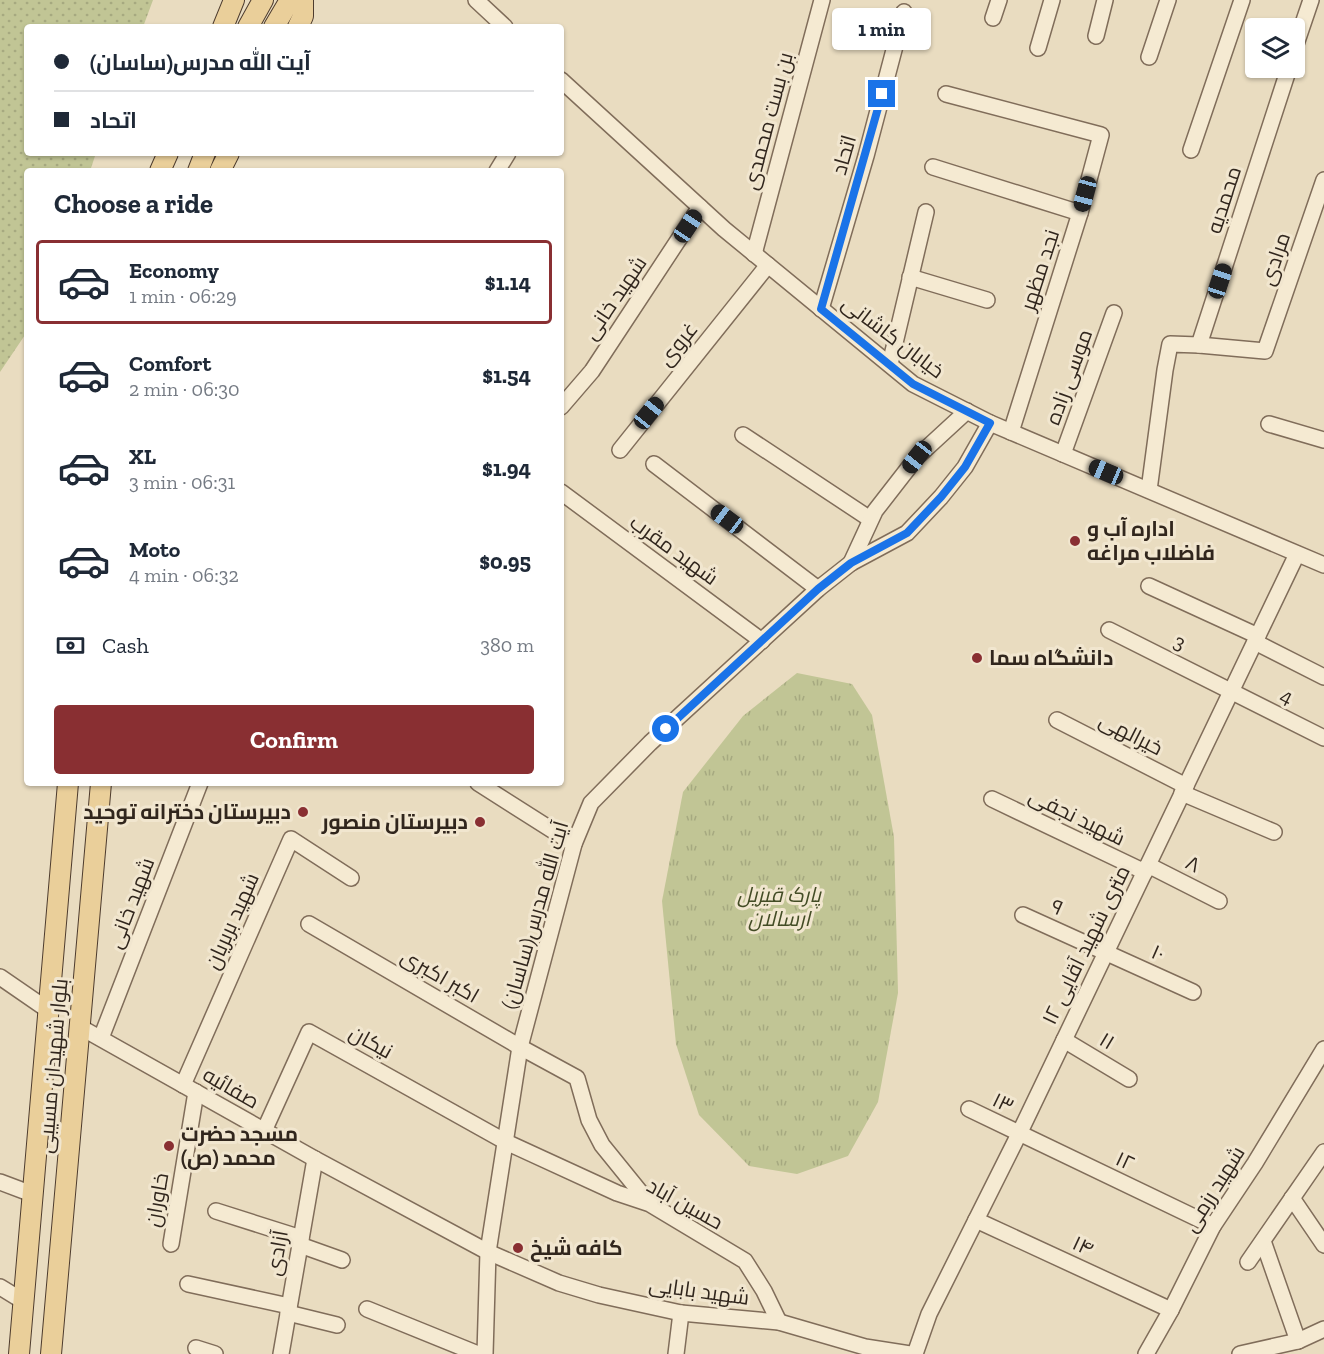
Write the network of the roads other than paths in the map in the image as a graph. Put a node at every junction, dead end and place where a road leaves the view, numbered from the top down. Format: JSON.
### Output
{"nodes":[{"id":1,"x":234,"y":0,"type":"edge"},
{"id":2,"x":263,"y":0,"type":"edge"},
{"id":3,"x":290,"y":0,"type":"edge"},
{"id":4,"x":303,"y":0,"type":"edge"},
{"id":5,"x":476,"y":0,"type":"edge"},
{"id":6,"x":822,"y":0,"type":"edge"},
{"id":7,"x":999,"y":0,"type":"edge"},
{"id":8,"x":1052,"y":0,"type":"edge"},
{"id":9,"x":1106,"y":0,"type":"edge"},
{"id":10,"x":1168,"y":0,"type":"edge"},
{"id":11,"x":1242,"y":0,"type":"edge"},
{"id":12,"x":1311,"y":0,"type":"edge"},
{"id":13,"x":904,"y":12,"type":"dead end"},
{"id":14,"x":993,"y":18,"type":"dead end"},
{"id":15,"x":1305,"y":18,"type":"edge"},
{"id":16,"x":224,"y":24,"type":"edge"},
{"id":17,"x":250,"y":24,"type":"edge"},
{"id":18,"x":276,"y":24,"type":"edge"},
{"id":19,"x":299,"y":24,"type":"edge"},
{"id":20,"x":502,"y":24,"type":"edge"},
{"id":21,"x":1096,"y":36,"type":"dead end"},
{"id":22,"x":1038,"y":48,"type":"dead end"},
{"id":23,"x":1149,"y":57,"type":"dead end"},
{"id":24,"x":1286,"y":78,"type":"edge"},
{"id":25,"x":564,"y":83,"type":"edge"},
{"id":26,"x":946,"y":94,"type":"dead end"},
{"id":27,"x":1191,"y":150,"type":"dead end"},
{"id":28,"x":933,"y":166,"type":"dead end"},
{"id":29,"x":1324,"y":180,"type":"edge"},
{"id":30,"x":700,"y":207,"type":"junction"},
{"id":31,"x":926,"y":212,"type":"dead end"},
{"id":32,"x":1080,"y":213,"type":"junction"},
{"id":33,"x":754,"y":254,"type":"junction"},
{"id":34,"x":768,"y":265,"type":"junction"},
{"id":35,"x":910,"y":277,"type":"junction"},
{"id":36,"x":987,"y":300,"type":"dead end"},
{"id":37,"x":821,"y":309,"type":"junction"},
{"id":38,"x":1114,"y":313,"type":"dead end"},
{"id":39,"x":1199,"y":345,"type":"junction"},
{"id":40,"x":890,"y":364,"type":"junction"},
{"id":41,"x":564,"y":404,"type":"edge"},
{"id":42,"x":967,"y":411,"type":"junction"},
{"id":43,"x":990,"y":423,"type":"junction"},
{"id":44,"x":1269,"y":424,"type":"dead end"},
{"id":45,"x":1011,"y":432,"type":"junction"},
{"id":46,"x":743,"y":435,"type":"dead end"},
{"id":47,"x":1324,"y":440,"type":"edge"},
{"id":48,"x":620,"y":450,"type":"dead end"},
{"id":49,"x":1063,"y":454,"type":"junction"},
{"id":50,"x":654,"y":464,"type":"dead end"},
{"id":51,"x":1149,"y":490,"type":"junction"},
{"id":52,"x":564,"y":494,"type":"edge"},
{"id":53,"x":870,"y":519,"type":"junction"},
{"id":54,"x":1297,"y":554,"type":"junction"},
{"id":55,"x":851,"y":563,"type":"junction"},
{"id":56,"x":1324,"y":565,"type":"edge"},
{"id":57,"x":1149,"y":586,"type":"dead end"},
{"id":58,"x":818,"y":589,"type":"junction"},
{"id":59,"x":1109,"y":630,"type":"dead end"},
{"id":60,"x":1257,"y":639,"type":"junction"},
{"id":61,"x":762,"y":641,"type":"junction"},
{"id":62,"x":1324,"y":677,"type":"edge"},
{"id":63,"x":1232,"y":691,"type":"junction"},
{"id":64,"x":1057,"y":720,"type":"dead end"},
{"id":65,"x":1324,"y":738,"type":"edge"},
{"id":66,"x":68,"y":786,"type":"edge"},
{"id":67,"x":101,"y":786,"type":"edge"},
{"id":68,"x":199,"y":786,"type":"edge"},
{"id":69,"x":483,"y":786,"type":"edge"},
{"id":70,"x":1184,"y":789,"type":"junction"},
{"id":71,"x":992,"y":799,"type":"dead end"},
{"id":72,"x":1274,"y":832,"type":"dead end"},
{"id":73,"x":574,"y":844,"type":"junction"},
{"id":74,"x":1146,"y":869,"type":"junction"},
{"id":75,"x":351,"y":878,"type":"dead end"},
{"id":76,"x":1220,"y":901,"type":"dead end"},
{"id":77,"x":1023,"y":915,"type":"dead end"},
{"id":78,"x":309,"y":924,"type":"dead end"},
{"id":79,"x":1106,"y":952,"type":"junction"},
{"id":80,"x":0,"y":977,"type":"edge"},
{"id":81,"x":1192,"y":992,"type":"dead end"},
{"id":82,"x":48,"y":1010,"type":"junction"},
{"id":83,"x":80,"y":1027,"type":"junction"},
{"id":84,"x":101,"y":1038,"type":"junction"},
{"id":85,"x":1064,"y":1040,"type":"junction"},
{"id":86,"x":519,"y":1047,"type":"junction"},
{"id":87,"x":1324,"y":1049,"type":"edge"},
{"id":88,"x":1129,"y":1079,"type":"dead end"},
{"id":89,"x":190,"y":1088,"type":"junction"},
{"id":90,"x":969,"y":1109,"type":"dead end"},
{"id":91,"x":264,"y":1131,"type":"junction"},
{"id":92,"x":1019,"y":1134,"type":"junction"},
{"id":93,"x":506,"y":1142,"type":"junction"},
{"id":94,"x":1324,"y":1152,"type":"edge"},
{"id":95,"x":315,"y":1159,"type":"junction"},
{"id":96,"x":0,"y":1182,"type":"edge"},
{"id":97,"x":32,"y":1194,"type":"junction"},
{"id":98,"x":1292,"y":1198,"type":"junction"},
{"id":99,"x":650,"y":1204,"type":"junction"},
{"id":100,"x":216,"y":1211,"type":"dead end"},
{"id":101,"x":976,"y":1220,"type":"junction"},
{"id":102,"x":1213,"y":1226,"type":"junction"},
{"id":103,"x":1263,"y":1241,"type":"junction"},
{"id":104,"x":1323,"y":1241,"type":"edge"},
{"id":105,"x":301,"y":1242,"type":"junction"},
{"id":106,"x":171,"y":1244,"type":"dead end"},
{"id":107,"x":488,"y":1252,"type":"junction"},
{"id":108,"x":342,"y":1260,"type":"dead end"},
{"id":109,"x":1248,"y":1262,"type":"dead end"},
{"id":110,"x":188,"y":1284,"type":"dead end"},
{"id":111,"x":0,"y":1287,"type":"edge"},
{"id":112,"x":23,"y":1301,"type":"junction"},
{"id":113,"x":367,"y":1309,"type":"dead end"},
{"id":114,"x":289,"y":1310,"type":"junction"},
{"id":115,"x":1171,"y":1310,"type":"junction"},
{"id":116,"x":681,"y":1313,"type":"junction"},
{"id":117,"x":779,"y":1322,"type":"junction"},
{"id":118,"x":337,"y":1325,"type":"dead end"},
{"id":119,"x":1324,"y":1329,"type":"edge"},
{"id":120,"x":1298,"y":1341,"type":"junction"},
{"id":121,"x":196,"y":1348,"type":"dead end"},
{"id":122,"x":865,"y":1350,"type":"edge"},
{"id":123,"x":18,"y":1354,"type":"edge"},
{"id":124,"x":51,"y":1354,"type":"edge"},
{"id":125,"x":215,"y":1354,"type":"edge"},
{"id":126,"x":281,"y":1354,"type":"edge"},
{"id":127,"x":478,"y":1354,"type":"edge"},
{"id":128,"x":485,"y":1354,"type":"edge"},
{"id":129,"x":676,"y":1354,"type":"edge"},
{"id":130,"x":909,"y":1354,"type":"edge"},
{"id":131,"x":915,"y":1354,"type":"edge"},
{"id":132,"x":1146,"y":1354,"type":"edge"},
{"id":133,"x":1240,"y":1354,"type":"edge"}],
"edges":[{"from":1,"to":16,"type":"main road"},
{"from":2,"to":17,"type":"main road"},
{"from":3,"to":18,"type":"main road"},
{"from":4,"to":19,"type":"main road"},
{"from":5,"to":20,"type":"street"},
{"from":6,"to":33,"type":"street","name":"بن بست محمدی"},
{"from":7,"to":14,"type":"street"},
{"from":8,"to":22,"type":"street"},
{"from":9,"to":21,"type":"street"},
{"from":10,"to":23,"type":"street"},
{"from":11,"to":27,"type":"street"},
{"from":12,"to":15,"type":"street"},
{"from":13,"to":37,"type":"street","name":"اتحاد"},
{"from":24,"to":39,"type":"street","name":"محمدیه"},
{"from":25,"to":30,"type":"street","name":"خیابان کاشانی"},
{"from":26,"to":32,"type":"street","name":"نجد مظهر"},
{"from":28,"to":32,"type":"street"},
{"from":29,"to":39,"type":"street","name":"مرادی"},
{"from":30,"to":33,"type":"street","name":"خیابان کاشانی"},
{"from":30,"to":41,"type":"street","name":"شهید خانی"},
{"from":31,"to":35,"type":"street"},
{"from":32,"to":45,"type":"street","name":"نجد مظهر"},
{"from":33,"to":34,"type":"street","name":"خیابان کاشانی"},
{"from":34,"to":37,"type":"street","name":"خیابان کاشانی"},
{"from":34,"to":48,"type":"street","name":"غروی"},
{"from":35,"to":36,"type":"street"},
{"from":35,"to":40,"type":"street"},
{"from":37,"to":40,"type":"street","name":"خیابان کاشانی"},
{"from":38,"to":49,"type":"street","name":"موسی زاده"},
{"from":39,"to":51,"type":"street"},
{"from":40,"to":42,"type":"street","name":"خیابان کاشانی"},
{"from":42,"to":43,"type":"street","name":"خیابان کاشانی"},
{"from":42,"to":53,"type":"street","name":"آیت الله مدرس(ساسان)"},
{"from":43,"to":45,"type":"street","name":"خیابان کاشانی"},
{"from":43,"to":55,"type":"street","name":"آیت الله مدرس(ساسان)"},
{"from":44,"to":47,"type":"street"},
{"from":45,"to":49,"type":"street","name":"خیابان کاشانی"},
{"from":46,"to":53,"type":"street"},
{"from":49,"to":51,"type":"street","name":"خیابان کاشانی"},
{"from":50,"to":58,"type":"street"},
{"from":51,"to":54,"type":"street","name":"خیابان کاشانی"},
{"from":52,"to":61,"type":"street","name":"شهید مقرب"},
{"from":53,"to":55,"type":"street","name":"آیت الله مدرس(ساسان)"},
{"from":54,"to":56,"type":"street","name":"خیابان کاشانی"},
{"from":54,"to":60,"type":"street","name":"۱۲ متری شهید آقایی"},
{"from":55,"to":58,"type":"street","name":"آیت الله مدرس(ساسان)"},
{"from":57,"to":60,"type":"street"},
{"from":58,"to":61,"type":"street","name":"آیت الله مدرس(ساسان)"},
{"from":59,"to":63,"type":"street","name":"3"},
{"from":60,"to":62,"type":"street"},
{"from":60,"to":63,"type":"street","name":"۱۲ متری شهید آقایی"},
{"from":61,"to":73,"type":"street","name":"آیت الله مدرس(ساسان)"},
{"from":63,"to":65,"type":"street","name":"4"},
{"from":63,"to":70,"type":"street","name":"۱۲ متری شهید آقایی"},
{"from":64,"to":70,"type":"street","name":"خیرالهی"},
{"from":66,"to":82,"type":"main road","name":"بلوار شهیدان مسیبی"},
{"from":67,"to":83,"type":"main road","name":"بلوار شهیدان مسیبی"},
{"from":68,"to":84,"type":"street","name":"شهید خانی"},
{"from":69,"to":73,"type":"street"},
{"from":70,"to":72,"type":"street","name":"خیرالهی"},
{"from":70,"to":74,"type":"street","name":"۱۲ متری شهید آقایی"},
{"from":71,"to":74,"type":"street","name":"شهید نجفی"},
{"from":73,"to":86,"type":"street","name":"آیت الله مدرس(ساسان)"},
{"from":74,"to":76,"type":"street","name":"۸"},
{"from":74,"to":79,"type":"street","name":"۱۲ متری شهید آقایی"},
{"from":75,"to":89,"type":"street","name":"شهید بربریان"},
{"from":77,"to":79,"type":"street","name":"۹"},
{"from":78,"to":86,"type":"street","name":"اکبر اکبری"},
{"from":79,"to":81,"type":"street","name":"۱۰"},
{"from":79,"to":85,"type":"street","name":"۱۲ متری شهید آقایی"},
{"from":80,"to":82,"type":"street"},
{"from":82,"to":97,"type":"main road","name":"بلوار شهیدان مسیبی"},
{"from":83,"to":84,"type":"street","name":"صفائیه"},
{"from":83,"to":124,"type":"main road","name":"بلوار شهیدان مسیبی"},
{"from":84,"to":89,"type":"street","name":"صفائیه"},
{"from":85,"to":88,"type":"street","name":"۱۱"},
{"from":85,"to":92,"type":"street","name":"۱۲ متری شهید آقایی"},
{"from":86,"to":93,"type":"street","name":"آیت الله مدرس(ساسان)"},
{"from":86,"to":99,"type":"street","name":"اکبر اکبری"},
{"from":87,"to":102,"type":"street","name":"شهید رزمی"},
{"from":89,"to":91,"type":"street","name":"صفائیه"},
{"from":89,"to":106,"type":"street","name":"خاوران"},
{"from":90,"to":92,"type":"street","name":"۱۳"},
{"from":91,"to":93,"type":"street","name":"نیکان"},
{"from":91,"to":95,"type":"street","name":"صفائیه"},
{"from":92,"to":101,"type":"street","name":"۱۲ متری شهید آقایی"},
{"from":92,"to":102,"type":"street","name":"۱۲"},
{"from":93,"to":99,"type":"street","name":"حسین آباد"},
{"from":93,"to":107,"type":"street","name":"آیت الله مدرس(ساسان)"},
{"from":94,"to":98,"type":"street"},
{"from":95,"to":105,"type":"street","name":"آزادی"},
{"from":95,"to":107,"type":"street","name":"صفائیه"},
{"from":96,"to":97,"type":"street"},
{"from":97,"to":112,"type":"main road","name":"بلوار شهیدان مسیبی"},
{"from":98,"to":103,"type":"street"},
{"from":98,"to":104,"type":"street"},
{"from":99,"to":117,"type":"street","name":"حسین آباد"},
{"from":100,"to":105,"type":"street"},
{"from":101,"to":115,"type":"street","name":"۱۴"},
{"from":101,"to":131,"type":"street","name":"۱۲ متری شهید آقایی"},
{"from":102,"to":115,"type":"street","name":"شهید رزمی"},
{"from":103,"to":109,"type":"street"},
{"from":103,"to":120,"type":"street"},
{"from":105,"to":108,"type":"street"},
{"from":105,"to":114,"type":"street","name":"آزادی"},
{"from":107,"to":116,"type":"street","name":"شهید بابایی"},
{"from":107,"to":128,"type":"street","name":"آیت الله مدرس(ساسان)"},
{"from":110,"to":114,"type":"street"},
{"from":111,"to":112,"type":"street"},
{"from":112,"to":123,"type":"main road","name":"بلوار شهیدان مسیبی"},
{"from":113,"to":127,"type":"street"},
{"from":114,"to":118,"type":"street"},
{"from":114,"to":126,"type":"street","name":"آزادی"},
{"from":115,"to":132,"type":"street","name":"شهید رزمی"},
{"from":116,"to":117,"type":"street","name":"شهید بابایی"},
{"from":116,"to":129,"type":"street"},
{"from":117,"to":122,"type":"street","name":"شهید بابایی"},
{"from":119,"to":120,"type":"street"},
{"from":120,"to":133,"type":"street"},
{"from":121,"to":125,"type":"street"},
{"from":122,"to":130,"type":"street","name":"شهید بابایی"}]}
